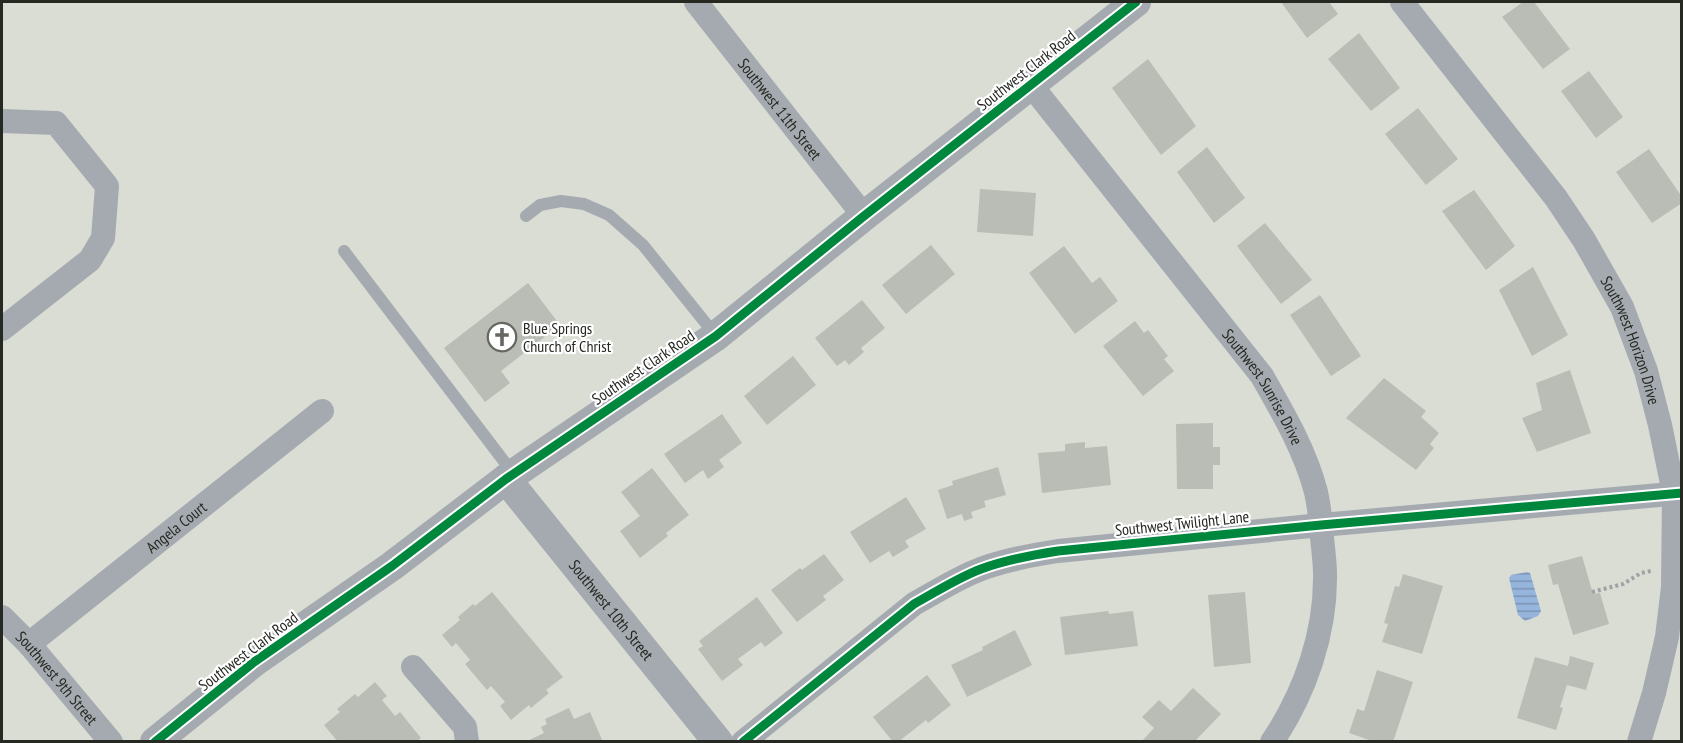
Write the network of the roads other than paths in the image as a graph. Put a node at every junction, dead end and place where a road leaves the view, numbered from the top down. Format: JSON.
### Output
{"nodes":[{"id":1,"x":696,"y":2,"type":"edge"},
{"id":2,"x":1137,"y":2,"type":"edge"},
{"id":3,"x":1402,"y":2,"type":"edge"},
{"id":4,"x":1031,"y":85,"type":"junction"},
{"id":5,"x":2,"y":121,"type":"edge"},
{"id":6,"x":526,"y":216,"type":"dead end"},
{"id":7,"x":864,"y":216,"type":"junction"},
{"id":8,"x":344,"y":251,"type":"dead end"},
{"id":9,"x":4,"y":321,"type":"edge"},
{"id":10,"x":716,"y":336,"type":"junction"},
{"id":11,"x":322,"y":411,"type":"dead end"},
{"id":12,"x":510,"y":477,"type":"junction"},
{"id":13,"x":1678,"y":493,"type":"edge"},
{"id":14,"x":1321,"y":525,"type":"junction"},
{"id":15,"x":2,"y":617,"type":"edge"},
{"id":16,"x":29,"y":644,"type":"junction"},
{"id":17,"x":413,"y":667,"type":"dead end"},
{"id":18,"x":111,"y":741,"type":"edge"},
{"id":19,"x":155,"y":741,"type":"edge"},
{"id":20,"x":467,"y":741,"type":"edge"},
{"id":21,"x":718,"y":741,"type":"edge"},
{"id":22,"x":743,"y":741,"type":"edge"},
{"id":23,"x":1272,"y":741,"type":"edge"},
{"id":24,"x":1639,"y":741,"type":"edge"}],
"edges":[{"from":1,"to":7,"type":"street","name":"Southwest 11th Street"},
{"from":2,"to":4,"type":"street","name":"Southwest Clark Road"},
{"from":3,"to":13,"type":"street","name":"Southwest Horizon Drive"},
{"from":4,"to":7,"type":"street","name":"Southwest Clark Road"},
{"from":4,"to":14,"type":"street","name":"Southwest Sunrise Drive"},
{"from":5,"to":9,"type":"street"},
{"from":6,"to":10,"type":"lane"},
{"from":7,"to":10,"type":"street","name":"Southwest Clark Road"},
{"from":8,"to":12,"type":"lane"},
{"from":10,"to":12,"type":"street","name":"Southwest Clark Road"},
{"from":11,"to":16,"type":"street","name":"Angela Court"},
{"from":12,"to":19,"type":"street","name":"Southwest Clark Road"},
{"from":12,"to":21,"type":"street","name":"Southwest 10th Street"},
{"from":13,"to":14,"type":"street","name":"Southwest Twilight Lane"},
{"from":13,"to":24,"type":"street","name":"Southwest Horizon Drive"},
{"from":14,"to":22,"type":"street","name":"Southwest Twilight Lane"},
{"from":14,"to":23,"type":"street","name":"Southwest Sunrise Drive"},
{"from":15,"to":16,"type":"street","name":"Southwest 9th Street"},
{"from":16,"to":18,"type":"street","name":"Southwest 9th Street"},
{"from":17,"to":20,"type":"street"}]}
